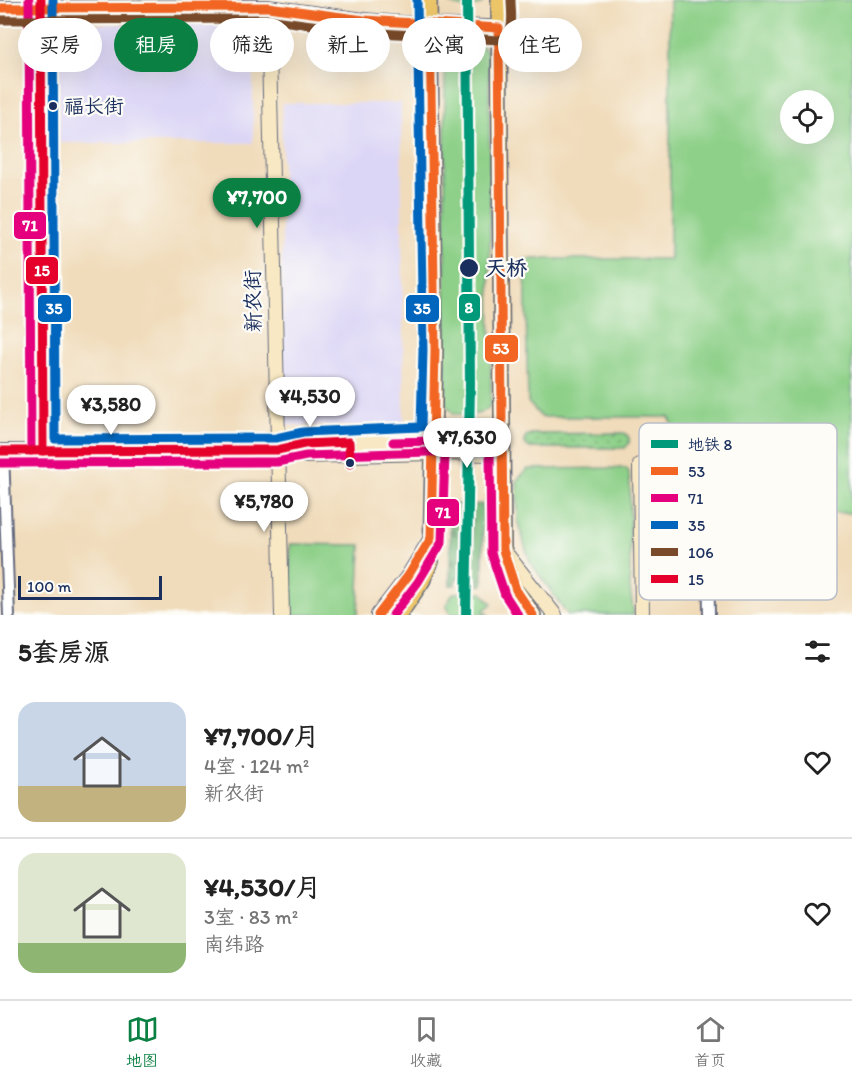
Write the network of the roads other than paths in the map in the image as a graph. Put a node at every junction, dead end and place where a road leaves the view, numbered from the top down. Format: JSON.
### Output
{"nodes":[{"id":1,"x":429,"y":0,"type":"edge"},
{"id":2,"x":499,"y":0,"type":"edge"},
{"id":3,"x":267,"y":3,"type":"edge"},
{"id":4,"x":41,"y":4,"type":"edge"},
{"id":5,"x":150,"y":4,"type":"edge"},
{"id":6,"x":0,"y":8,"type":"edge"},
{"id":7,"x":430,"y":18,"type":"edge"},
{"id":8,"x":499,"y":18,"type":"edge"},
{"id":9,"x":402,"y":23,"type":"edge"},
{"id":10,"x":431,"y":72,"type":"edge"},
{"id":11,"x":499,"y":72,"type":"edge"},
{"id":12,"x":433,"y":446,"type":"junction"},
{"id":13,"x":502,"y":446,"type":"junction"},
{"id":14,"x":277,"y":450,"type":"junction"},
{"id":15,"x":2,"y":451,"type":"edge"},
{"id":16,"x":43,"y":452,"type":"junction"},
{"id":17,"x":431,"y":538,"type":"junction"},
{"id":18,"x":503,"y":550,"type":"junction"},
{"id":19,"x":642,"y":600,"type":"edge"},
{"id":20,"x":709,"y":600,"type":"edge"},
{"id":21,"x":401,"y":611,"type":"edge"},
{"id":22,"x":532,"y":613,"type":"edge"},
{"id":23,"x":9,"y":615,"type":"edge"},
{"id":24,"x":282,"y":615,"type":"edge"},
{"id":25,"x":378,"y":615,"type":"edge"},
{"id":26,"x":555,"y":615,"type":"edge"},
{"id":27,"x":642,"y":615,"type":"edge"},
{"id":28,"x":709,"y":615,"type":"edge"}],
"edges":[{"from":1,"to":7,"type":"main road"},
{"from":2,"to":8,"type":"main road"},
{"from":3,"to":5,"type":"street"},
{"from":3,"to":9,"type":"street"},
{"from":3,"to":14,"type":"street","name":"新农街"},
{"from":4,"to":5,"type":"street"},
{"from":4,"to":6,"type":"street"},
{"from":4,"to":16,"type":"street"},
{"from":10,"to":12,"type":"main road"},
{"from":11,"to":13,"type":"main road"},
{"from":12,"to":13,"type":"street"},
{"from":12,"to":14,"type":"street"},
{"from":12,"to":17,"type":"main road"},
{"from":13,"to":18,"type":"main road"},
{"from":14,"to":16,"type":"street"},
{"from":14,"to":24,"type":"street","name":"新农街"},
{"from":15,"to":16,"type":"street"},
{"from":15,"to":23,"type":"street"},
{"from":17,"to":21,"type":"main road"},
{"from":17,"to":25,"type":"street"},
{"from":18,"to":22,"type":"main road"},
{"from":18,"to":26,"type":"street"},
{"from":19,"to":27,"type":"street"},
{"from":20,"to":28,"type":"street"}]}
